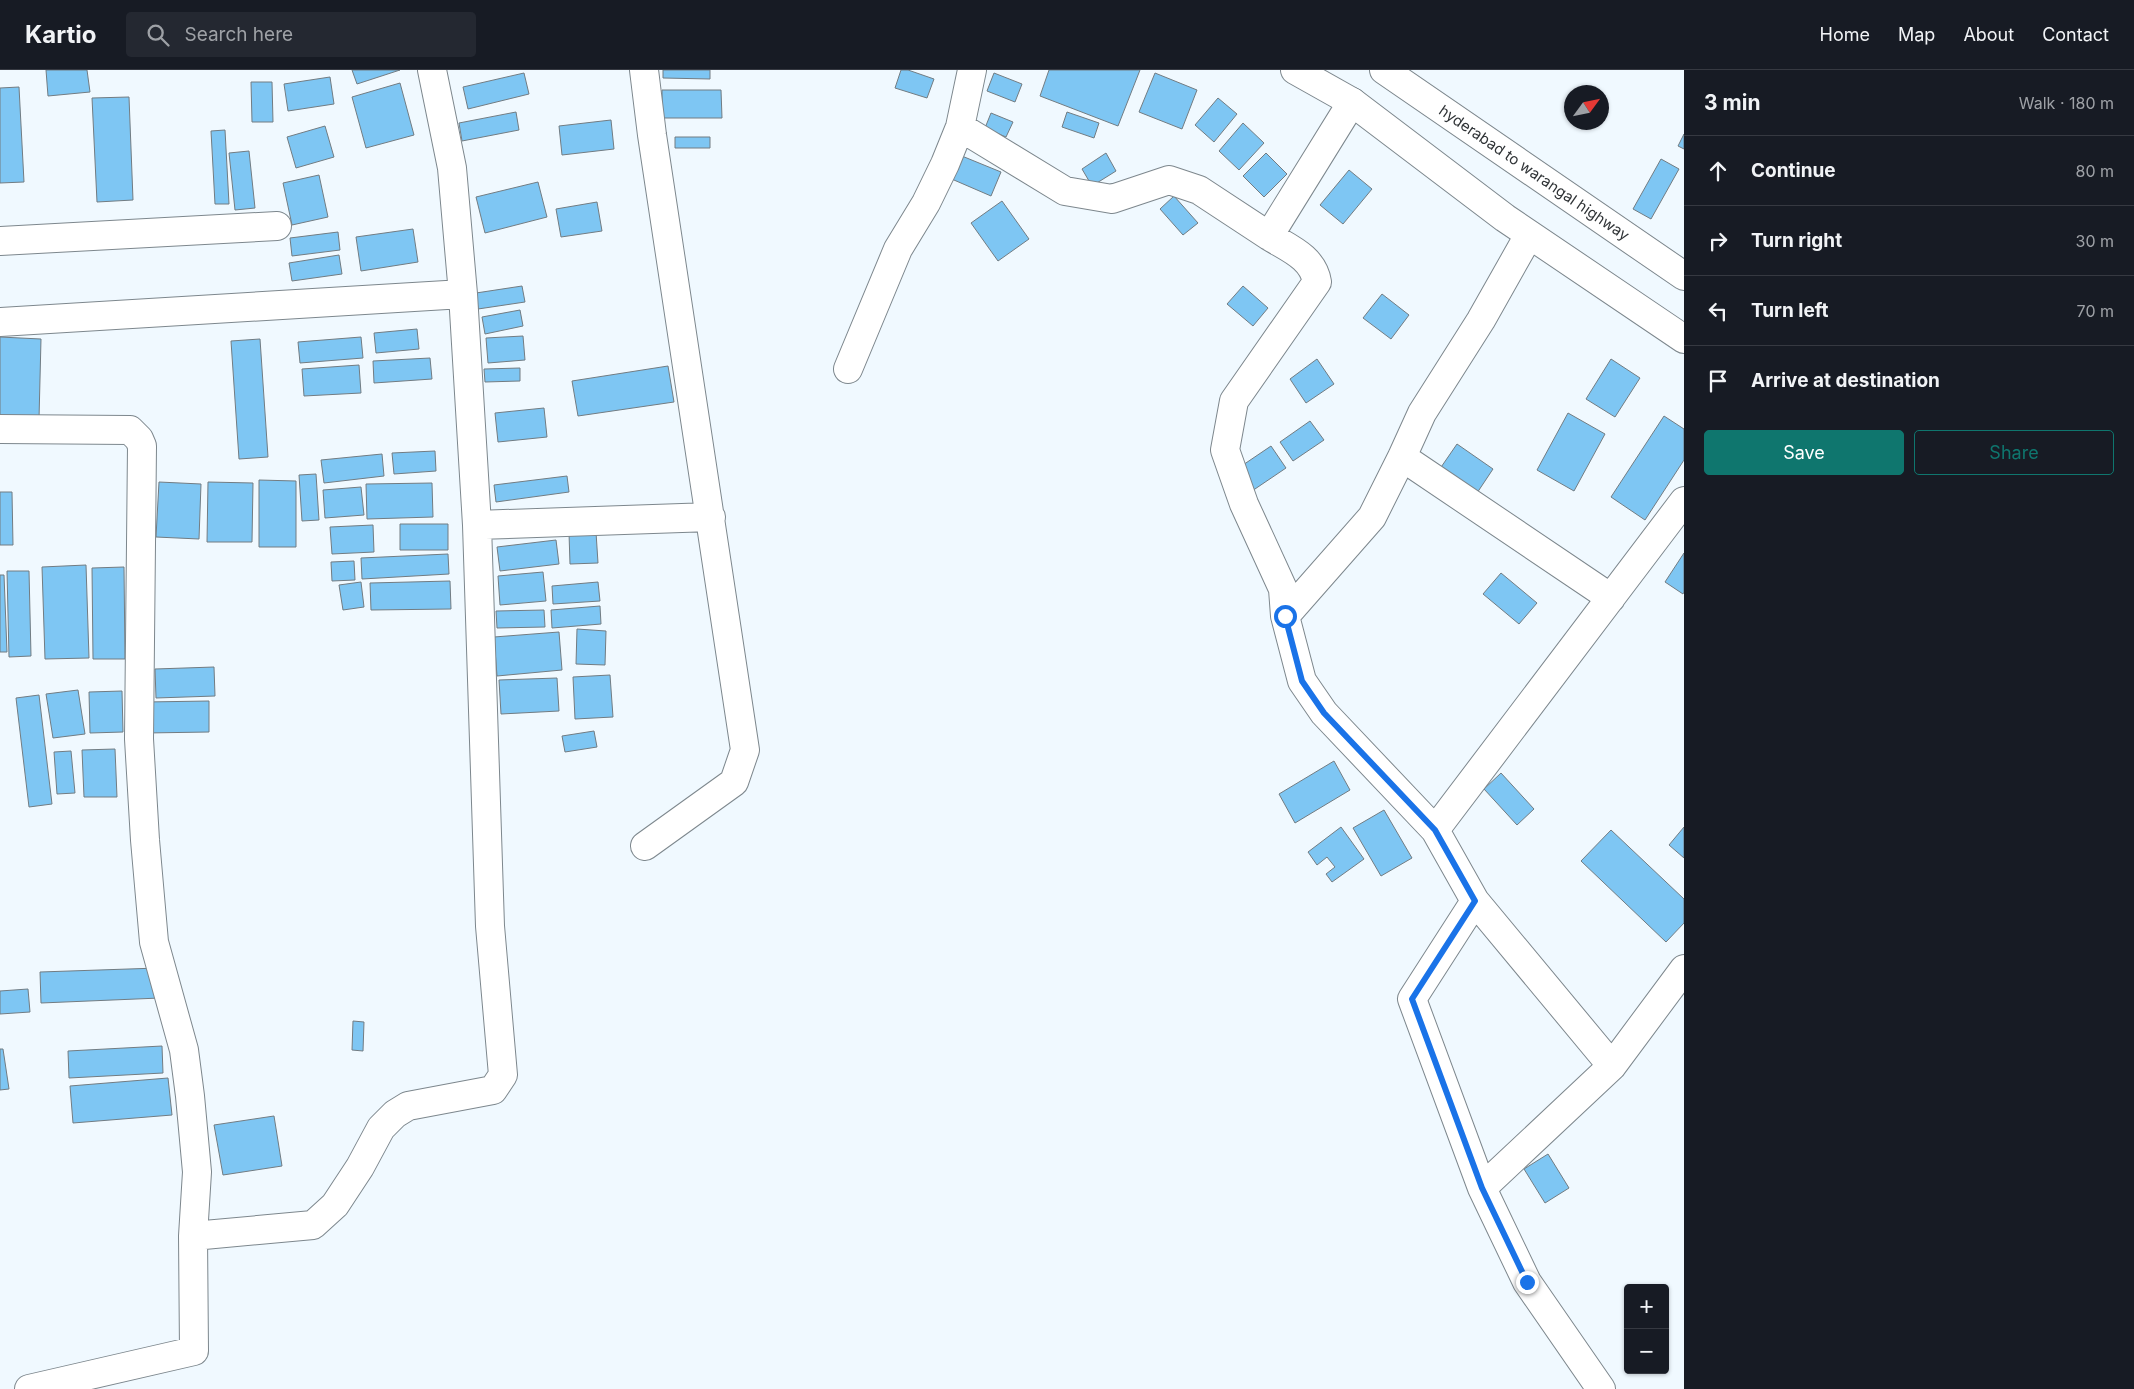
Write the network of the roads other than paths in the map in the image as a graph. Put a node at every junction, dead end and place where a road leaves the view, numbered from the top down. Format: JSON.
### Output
{"nodes":[{"id":1,"x":432,"y":70,"type":"edge"},
{"id":2,"x":644,"y":70,"type":"edge"},
{"id":3,"x":972,"y":70,"type":"edge"},
{"id":4,"x":1295,"y":70,"type":"edge"},
{"id":5,"x":1388,"y":71,"type":"edge"},
{"id":6,"x":1352,"y":102,"type":"junction"},
{"id":7,"x":960,"y":127,"type":"junction"},
{"id":8,"x":277,"y":226,"type":"dead end"},
{"id":9,"x":1529,"y":235,"type":"junction"},
{"id":10,"x":1268,"y":236,"type":"junction"},
{"id":11,"x":0,"y":241,"type":"edge"},
{"id":12,"x":1684,"y":276,"type":"edge"},
{"id":13,"x":463,"y":294,"type":"junction"},
{"id":14,"x":0,"y":322,"type":"edge"},
{"id":15,"x":1684,"y":338,"type":"edge"},
{"id":16,"x":848,"y":369,"type":"dead end"},
{"id":17,"x":0,"y":429,"type":"edge"},
{"id":18,"x":1402,"y":457,"type":"junction"},
{"id":19,"x":1684,"y":501,"type":"edge"},
{"id":20,"x":711,"y":518,"type":"junction"},
{"id":21,"x":478,"y":524,"type":"junction"},
{"id":22,"x":1611,"y":598,"type":"junction"},
{"id":23,"x":1285,"y":616,"type":"junction"},
{"id":24,"x":1435,"y":830,"type":"junction"},
{"id":25,"x":645,"y":846,"type":"dead end"},
{"id":26,"x":1475,"y":901,"type":"junction"},
{"id":27,"x":1684,"y":968,"type":"edge"},
{"id":28,"x":1612,"y":1066,"type":"junction"},
{"id":29,"x":1482,"y":1188,"type":"junction"},
{"id":30,"x":193,"y":1236,"type":"junction"},
{"id":31,"x":29,"y":1389,"type":"edge"},
{"id":32,"x":1601,"y":1389,"type":"edge"}],
"edges":[{"from":1,"to":13,"type":"street"},
{"from":2,"to":20,"type":"street"},
{"from":3,"to":7,"type":"street"},
{"from":4,"to":6,"type":"street"},
{"from":5,"to":12,"type":"street","name":"hyderabad to warangal highway"},
{"from":6,"to":9,"type":"street"},
{"from":6,"to":10,"type":"street"},
{"from":7,"to":10,"type":"street"},
{"from":7,"to":16,"type":"street"},
{"from":8,"to":11,"type":"street"},
{"from":9,"to":15,"type":"street"},
{"from":9,"to":18,"type":"street"},
{"from":10,"to":23,"type":"street"},
{"from":13,"to":14,"type":"street"},
{"from":13,"to":21,"type":"street"},
{"from":17,"to":30,"type":"street"},
{"from":18,"to":22,"type":"street"},
{"from":18,"to":23,"type":"street"},
{"from":19,"to":22,"type":"street"},
{"from":20,"to":21,"type":"street"},
{"from":20,"to":25,"type":"street"},
{"from":21,"to":30,"type":"street"},
{"from":22,"to":24,"type":"street"},
{"from":23,"to":24,"type":"street"},
{"from":24,"to":26,"type":"street"},
{"from":26,"to":28,"type":"street"},
{"from":26,"to":29,"type":"street"},
{"from":27,"to":28,"type":"street"},
{"from":28,"to":29,"type":"street"},
{"from":29,"to":32,"type":"street"},
{"from":30,"to":31,"type":"street"}]}
